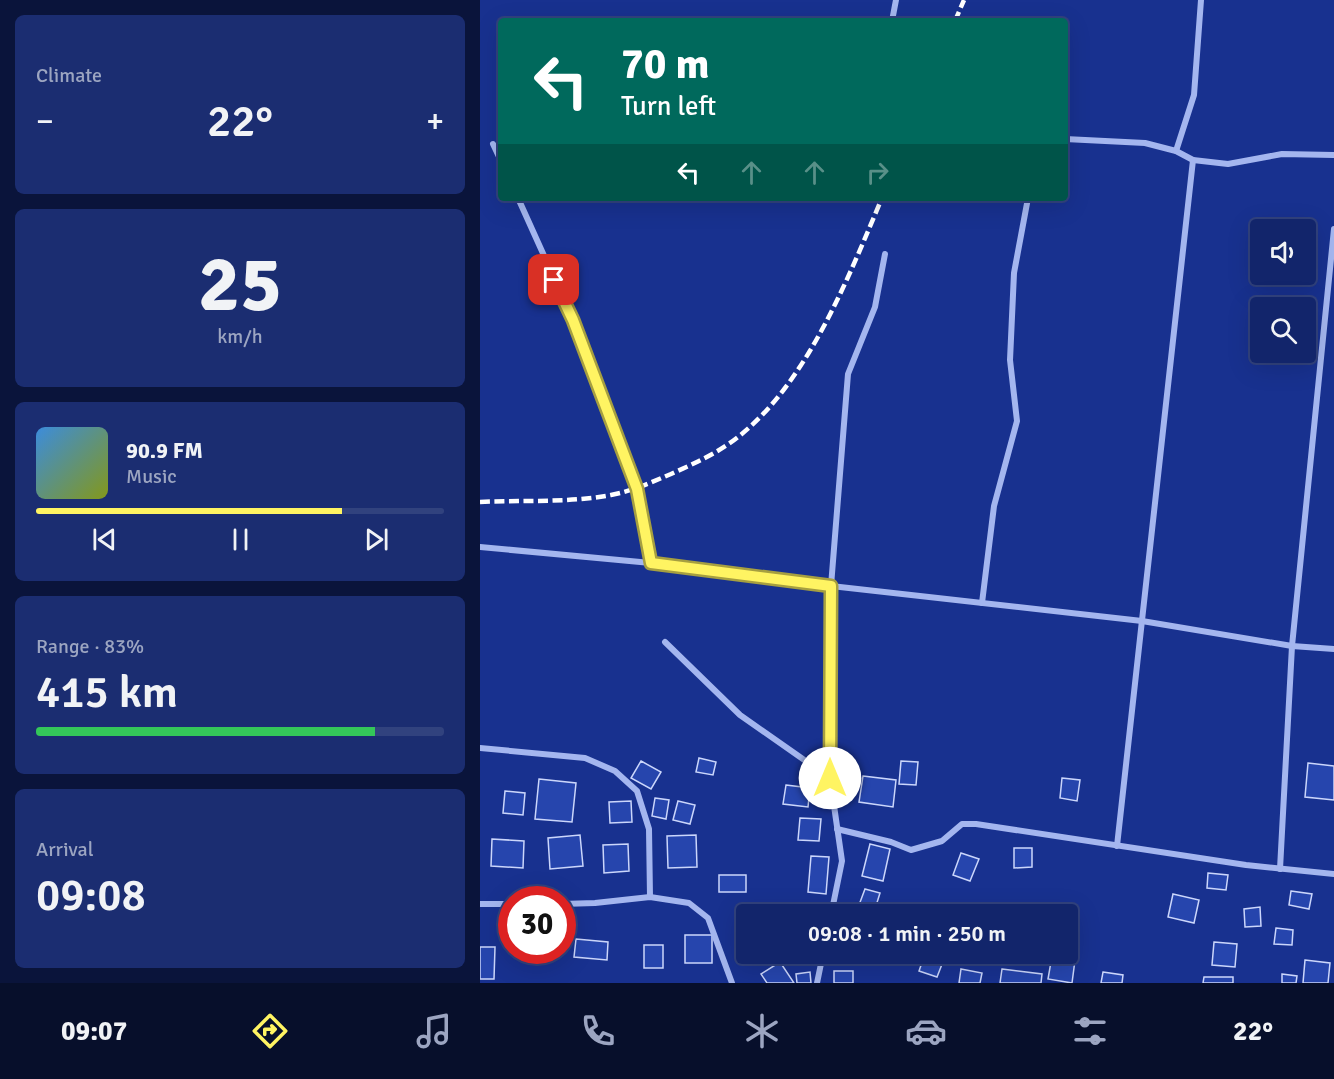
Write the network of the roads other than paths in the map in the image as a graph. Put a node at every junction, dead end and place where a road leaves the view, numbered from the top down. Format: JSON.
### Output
{"nodes":[{"id":1,"x":896,"y":0,"type":"edge"},
{"id":2,"x":1201,"y":0,"type":"edge"},
{"id":3,"x":893,"y":18,"type":"edge"},
{"id":4,"x":1068,"y":139,"type":"edge"},
{"id":5,"x":493,"y":144,"type":"dead end"},
{"id":6,"x":1176,"y":151,"type":"junction"},
{"id":7,"x":498,"y":155,"type":"edge"},
{"id":8,"x":1334,"y":155,"type":"edge"},
{"id":9,"x":1193,"y":160,"type":"junction"},
{"id":10,"x":519,"y":201,"type":"edge"},
{"id":11,"x":1027,"y":201,"type":"edge"},
{"id":12,"x":1334,"y":229,"type":"edge"},
{"id":13,"x":885,"y":254,"type":"dead end"},
{"id":14,"x":480,"y":547,"type":"edge"},
{"id":15,"x":651,"y":563,"type":"junction"},
{"id":16,"x":831,"y":586,"type":"junction"},
{"id":17,"x":982,"y":603,"type":"junction"},
{"id":18,"x":1142,"y":621,"type":"junction"},
{"id":19,"x":665,"y":642,"type":"dead end"},
{"id":20,"x":1292,"y":646,"type":"junction"},
{"id":21,"x":1334,"y":649,"type":"edge"},
{"id":22,"x":480,"y":748,"type":"edge"},
{"id":23,"x":830,"y":778,"type":"junction"},
{"id":24,"x":837,"y":828,"type":"junction"},
{"id":25,"x":1117,"y":846,"type":"junction"},
{"id":26,"x":1281,"y":868,"type":"junction"},
{"id":27,"x":1334,"y":874,"type":"edge"},
{"id":28,"x":650,"y":897,"type":"junction"},
{"id":29,"x":480,"y":904,"type":"edge"},
{"id":30,"x":498,"y":904,"type":"edge"},
{"id":31,"x":576,"y":904,"type":"edge"},
{"id":32,"x":833,"y":904,"type":"edge"},
{"id":33,"x":821,"y":964,"type":"edge"},
{"id":34,"x":732,"y":983,"type":"edge"},
{"id":35,"x":818,"y":983,"type":"edge"}],
"edges":[{"from":1,"to":3,"type":"street"},
{"from":2,"to":6,"type":"street"},
{"from":4,"to":6,"type":"street"},
{"from":5,"to":7,"type":"street"},
{"from":6,"to":9,"type":"street"},
{"from":8,"to":9,"type":"street"},
{"from":9,"to":18,"type":"street"},
{"from":10,"to":15,"type":"street"},
{"from":11,"to":17,"type":"street"},
{"from":12,"to":20,"type":"street"},
{"from":13,"to":16,"type":"street"},
{"from":14,"to":15,"type":"street"},
{"from":15,"to":16,"type":"street"},
{"from":16,"to":17,"type":"street"},
{"from":16,"to":23,"type":"street"},
{"from":17,"to":18,"type":"street"},
{"from":18,"to":20,"type":"street"},
{"from":18,"to":25,"type":"street"},
{"from":19,"to":23,"type":"street"},
{"from":20,"to":21,"type":"street"},
{"from":20,"to":26,"type":"street"},
{"from":22,"to":28,"type":"street"},
{"from":23,"to":24,"type":"street"},
{"from":24,"to":25,"type":"street"},
{"from":24,"to":32,"type":"street"},
{"from":25,"to":26,"type":"street"},
{"from":26,"to":27,"type":"street"},
{"from":28,"to":31,"type":"street"},
{"from":28,"to":34,"type":"street"},
{"from":29,"to":30,"type":"street"},
{"from":33,"to":35,"type":"street"}]}
